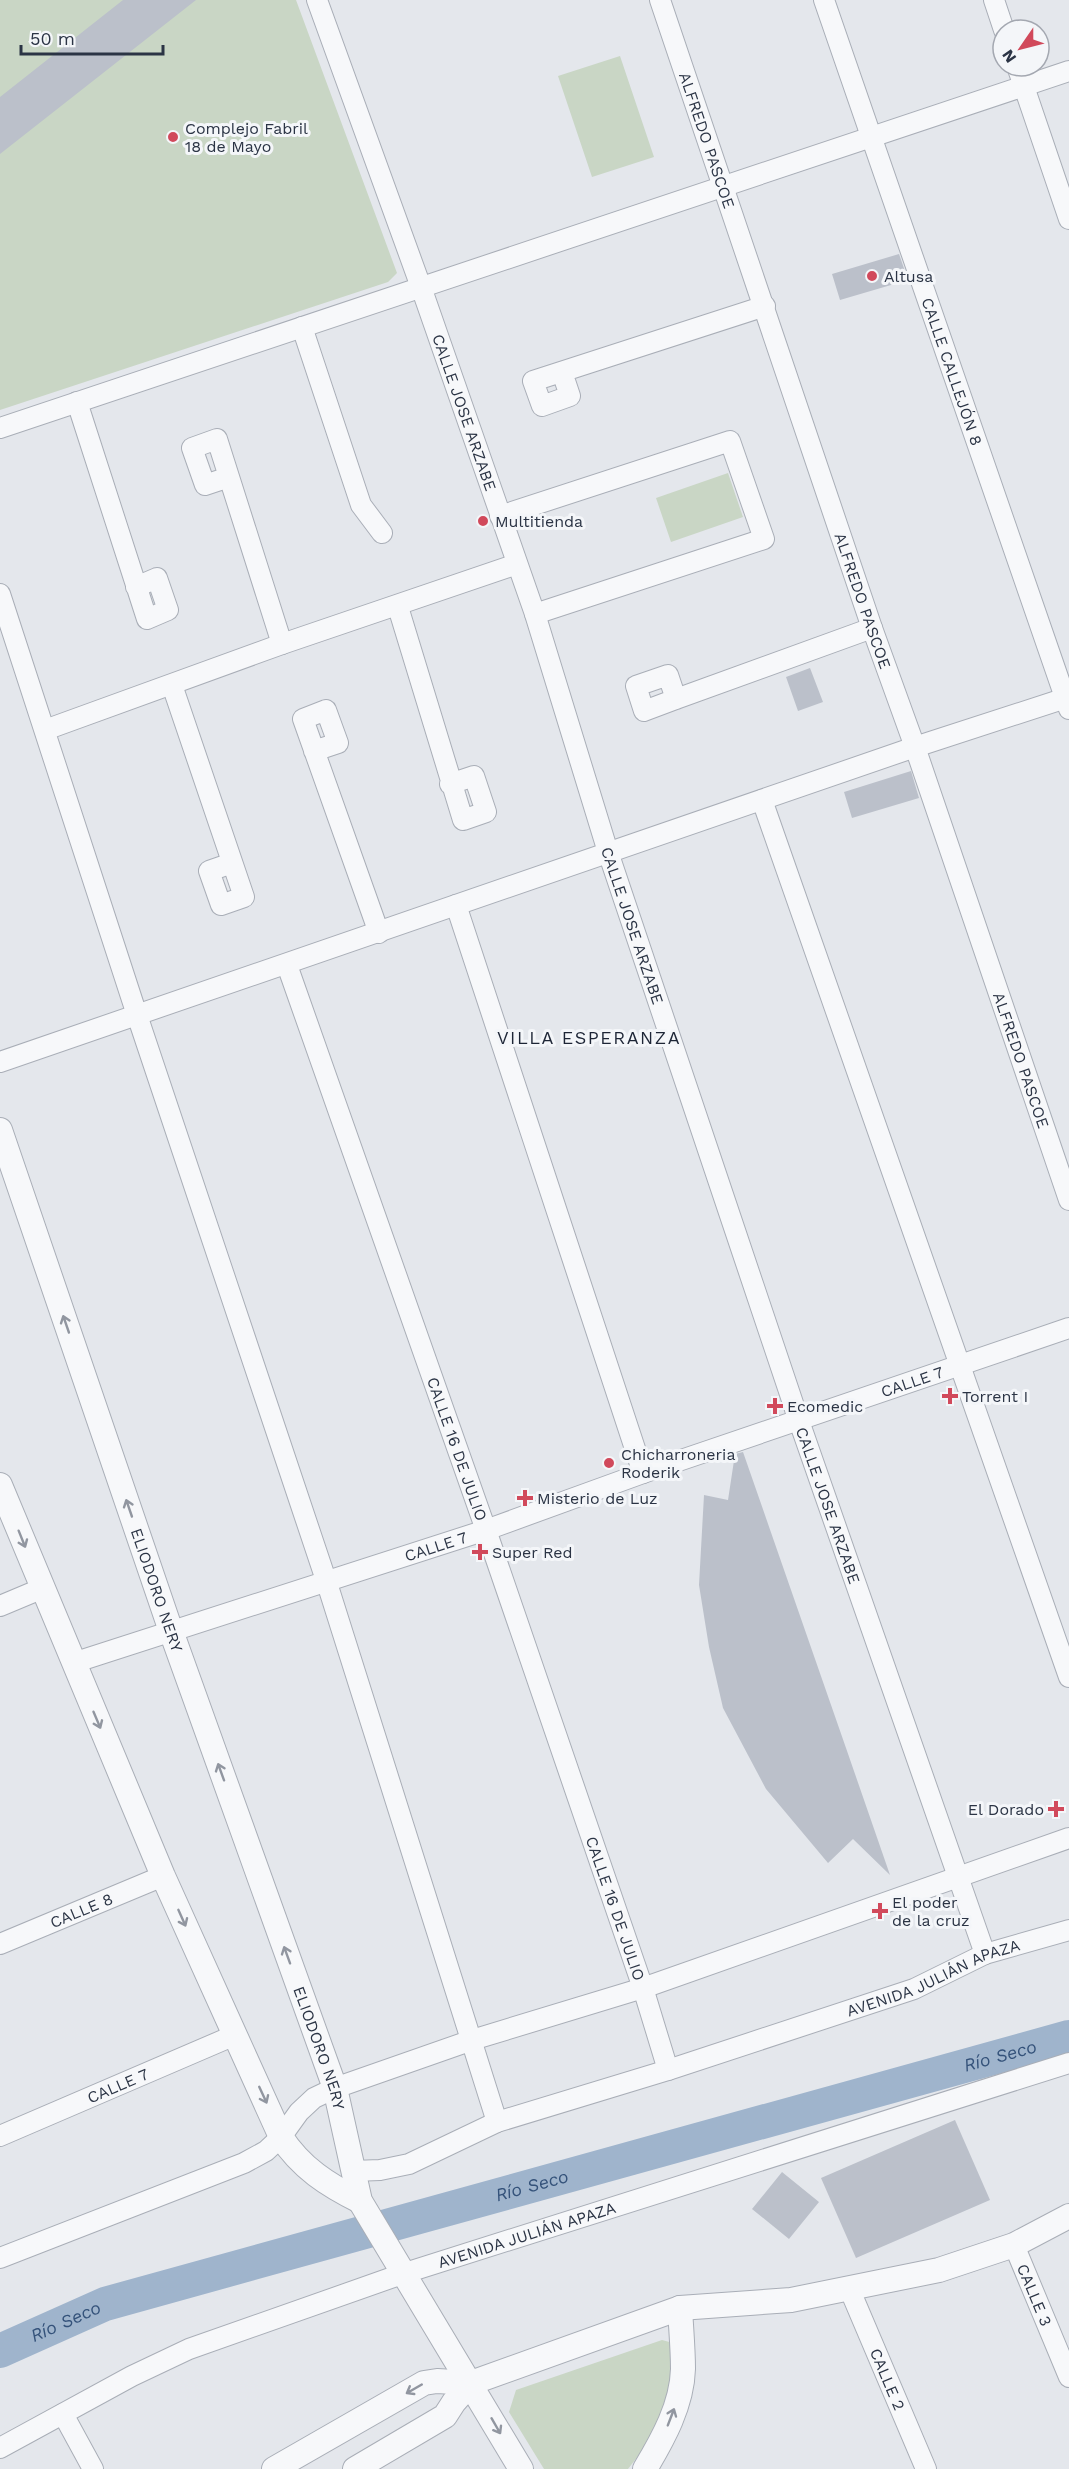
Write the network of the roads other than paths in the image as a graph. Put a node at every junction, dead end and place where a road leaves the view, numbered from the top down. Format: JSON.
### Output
{"nodes":[{"id":1,"x":317,"y":0,"type":"edge"},
{"id":2,"x":660,"y":0,"type":"edge"},
{"id":3,"x":824,"y":0,"type":"edge"},
{"id":4,"x":994,"y":0,"type":"edge"},
{"id":5,"x":1000,"y":18,"type":"edge"},
{"id":6,"x":1069,"y":71,"type":"edge"},
{"id":7,"x":1021,"y":78,"type":"edge"},
{"id":8,"x":1024,"y":87,"type":"junction"},
{"id":9,"x":870,"y":138,"type":"junction"},
{"id":10,"x":724,"y":186,"type":"junction"},
{"id":11,"x":1069,"y":219,"type":"edge"},
{"id":12,"x":421,"y":287,"type":"junction"},
{"id":13,"x":765,"y":306,"type":"junction"},
{"id":14,"x":302,"y":327,"type":"junction"},
{"id":15,"x":562,"y":372,"type":"dead end"},
{"id":16,"x":77,"y":402,"type":"junction"},
{"id":17,"x":0,"y":428,"type":"edge"},
{"id":18,"x":229,"y":477,"type":"dead end"},
{"id":19,"x":500,"y":516,"type":"junction"},
{"id":20,"x":382,"y":533,"type":"dead end"},
{"id":21,"x":517,"y":564,"type":"junction"},
{"id":22,"x":136,"y":587,"type":"dead end"},
{"id":23,"x":0,"y":594,"type":"edge"},
{"id":24,"x":398,"y":607,"type":"junction"},
{"id":25,"x":535,"y":614,"type":"junction"},
{"id":26,"x":872,"y":628,"type":"junction"},
{"id":27,"x":282,"y":644,"type":"junction"},
{"id":28,"x":172,"y":684,"type":"junction"},
{"id":29,"x":676,"y":699,"type":"dead end"},
{"id":30,"x":1068,"y":702,"type":"edge"},
{"id":31,"x":45,"y":730,"type":"junction"},
{"id":32,"x":915,"y":747,"type":"junction"},
{"id":33,"x":314,"y":751,"type":"dead end"},
{"id":34,"x":450,"y":784,"type":"dead end"},
{"id":35,"x":762,"y":800,"type":"junction"},
{"id":36,"x":608,"y":852,"type":"junction"},
{"id":37,"x":232,"y":864,"type":"dead end"},
{"id":38,"x":456,"y":905,"type":"junction"},
{"id":39,"x":379,"y":933,"type":"junction"},
{"id":40,"x":287,"y":965,"type":"junction"},
{"id":41,"x":137,"y":1015,"type":"junction"},
{"id":42,"x":0,"y":1062,"type":"edge"},
{"id":43,"x":0,"y":1130,"type":"edge"},
{"id":44,"x":1069,"y":1200,"type":"edge"},
{"id":45,"x":1069,"y":1328,"type":"edge"},
{"id":46,"x":959,"y":1365,"type":"junction"},
{"id":47,"x":799,"y":1421,"type":"junction"},
{"id":48,"x":643,"y":1473,"type":"junction"},
{"id":49,"x":0,"y":1485,"type":"edge"},
{"id":50,"x":486,"y":1530,"type":"junction"},
{"id":51,"x":326,"y":1580,"type":"junction"},
{"id":52,"x":43,"y":1588,"type":"junction"},
{"id":53,"x":0,"y":1606,"type":"edge"},
{"id":54,"x":171,"y":1631,"type":"junction"},
{"id":55,"x":73,"y":1663,"type":"junction"},
{"id":56,"x":1069,"y":1677,"type":"edge"},
{"id":57,"x":1069,"y":1838,"type":"edge"},
{"id":58,"x":959,"y":1875,"type":"junction"},
{"id":59,"x":163,"y":1876,"type":"junction"},
{"id":60,"x":1069,"y":1930,"type":"edge"},
{"id":61,"x":0,"y":1944,"type":"edge"},
{"id":62,"x":985,"y":1954,"type":"junction"},
{"id":63,"x":643,"y":1988,"type":"junction"},
{"id":64,"x":235,"y":2035,"type":"junction"},
{"id":65,"x":472,"y":2040,"type":"junction"},
{"id":66,"x":1069,"y":2063,"type":"edge"},
{"id":67,"x":668,"y":2070,"type":"junction"},
{"id":68,"x":335,"y":2088,"type":"junction"},
{"id":69,"x":497,"y":2122,"type":"junction"},
{"id":70,"x":0,"y":2136,"type":"edge"},
{"id":71,"x":281,"y":2137,"type":"junction"},
{"id":72,"x":353,"y":2171,"type":"junction"},
{"id":73,"x":362,"y":2204,"type":"junction"},
{"id":74,"x":1069,"y":2216,"type":"edge"},
{"id":75,"x":1014,"y":2245,"type":"junction"},
{"id":76,"x":0,"y":2258,"type":"edge"},
{"id":77,"x":398,"y":2265,"type":"junction"},
{"id":78,"x":849,"y":2288,"type":"junction"},
{"id":79,"x":680,"y":2308,"type":"junction"},
{"id":80,"x":1069,"y":2377,"type":"edge"},
{"id":81,"x":471,"y":2383,"type":"junction"},
{"id":82,"x":63,"y":2414,"type":"junction"},
{"id":83,"x":0,"y":2448,"type":"edge"},
{"id":84,"x":93,"y":2469,"type":"edge"},
{"id":85,"x":274,"y":2469,"type":"edge"},
{"id":86,"x":355,"y":2469,"type":"edge"},
{"id":87,"x":521,"y":2469,"type":"edge"},
{"id":88,"x":645,"y":2469,"type":"edge"},
{"id":89,"x":926,"y":2469,"type":"edge"}],
"edges":[{"from":1,"to":12,"type":"street","name":"CALLE JOSE ARZABE"},
{"from":2,"to":10,"type":"street","name":"ALFREDO PASCOE"},
{"from":3,"to":9,"type":"street","name":"CALLE CALLEJÓN 8"},
{"from":4,"to":5,"type":"street"},
{"from":6,"to":8,"type":"street"},
{"from":7,"to":8,"type":"street"},
{"from":8,"to":9,"type":"street"},
{"from":8,"to":11,"type":"street"},
{"from":9,"to":10,"type":"street"},
{"from":9,"to":30,"type":"street","name":"CALLE CALLEJÓN 8"},
{"from":10,"to":12,"type":"street"},
{"from":10,"to":13,"type":"street","name":"ALFREDO PASCOE"},
{"from":12,"to":14,"type":"street"},
{"from":12,"to":19,"type":"street","name":"CALLE JOSE ARZABE"},
{"from":13,"to":15,"type":"street"},
{"from":13,"to":26,"type":"street","name":"ALFREDO PASCOE"},
{"from":14,"to":16,"type":"street"},
{"from":14,"to":20,"type":"street"},
{"from":16,"to":17,"type":"street"},
{"from":16,"to":22,"type":"street"},
{"from":18,"to":27,"type":"street"},
{"from":19,"to":21,"type":"street","name":"CALLE JOSE ARZABE"},
{"from":19,"to":25,"type":"street"},
{"from":21,"to":24,"type":"street"},
{"from":21,"to":25,"type":"street","name":"CALLE JOSE ARZABE"},
{"from":23,"to":31,"type":"street"},
{"from":24,"to":27,"type":"street"},
{"from":24,"to":34,"type":"street"},
{"from":25,"to":36,"type":"street","name":"CALLE JOSE ARZABE"},
{"from":26,"to":29,"type":"street"},
{"from":26,"to":32,"type":"street","name":"ALFREDO PASCOE"},
{"from":27,"to":28,"type":"street"},
{"from":28,"to":31,"type":"street"},
{"from":28,"to":37,"type":"street"},
{"from":30,"to":32,"type":"street"},
{"from":31,"to":41,"type":"street"},
{"from":32,"to":35,"type":"street"},
{"from":32,"to":44,"type":"street","name":"ALFREDO PASCOE"},
{"from":33,"to":39,"type":"street"},
{"from":35,"to":36,"type":"street"},
{"from":35,"to":46,"type":"street"},
{"from":36,"to":38,"type":"street"},
{"from":36,"to":47,"type":"street","name":"CALLE JOSE ARZABE"},
{"from":38,"to":39,"type":"street"},
{"from":38,"to":48,"type":"street"},
{"from":39,"to":40,"type":"street"},
{"from":40,"to":41,"type":"street"},
{"from":40,"to":50,"type":"street","name":"CALLE 16 DE JULIO"},
{"from":41,"to":42,"type":"street"},
{"from":41,"to":51,"type":"street"},
{"from":54,"to":43,"type":"street","name":"ELIODORO NERY","one_way":true},
{"from":45,"to":46,"type":"street","name":"CALLE 7"},
{"from":46,"to":47,"type":"street","name":"CALLE 7"},
{"from":46,"to":56,"type":"street"},
{"from":47,"to":48,"type":"street","name":"CALLE 7"},
{"from":47,"to":58,"type":"street","name":"CALLE JOSE ARZABE"},
{"from":48,"to":50,"type":"street","name":"CALLE 7"},
{"from":49,"to":52,"type":"street","one_way":true},
{"from":50,"to":51,"type":"street","name":"CALLE 7"},
{"from":50,"to":63,"type":"street","name":"CALLE 16 DE JULIO"},
{"from":51,"to":54,"type":"street","name":"CALLE 7"},
{"from":51,"to":65,"type":"street"},
{"from":52,"to":53,"type":"street"},
{"from":52,"to":55,"type":"street"},
{"from":54,"to":55,"type":"street","name":"CALLE 7"},
{"from":68,"to":54,"type":"street","name":"ELIODORO NERY","one_way":true},
{"from":55,"to":59,"type":"street","one_way":true},
{"from":57,"to":58,"type":"street"},
{"from":58,"to":62,"type":"street","name":"CALLE JOSE ARZABE"},
{"from":58,"to":63,"type":"street"},
{"from":59,"to":61,"type":"street","name":"CALLE 8"},
{"from":59,"to":64,"type":"street","one_way":true},
{"from":60,"to":62,"type":"street","name":"AVENIDA JULIÁN APAZA"},
{"from":62,"to":67,"type":"street","name":"AVENIDA JULIÁN APAZA"},
{"from":63,"to":65,"type":"street"},
{"from":63,"to":67,"type":"street","name":"CALLE 16 DE JULIO"},
{"from":64,"to":70,"type":"street","name":"CALLE 7"},
{"from":64,"to":71,"type":"street","one_way":true},
{"from":65,"to":68,"type":"street"},
{"from":65,"to":69,"type":"street"},
{"from":66,"to":77,"type":"street","name":"AVENIDA JULIÁN APAZA"},
{"from":67,"to":69,"type":"street","name":"AVENIDA JULIÁN APAZA"},
{"from":68,"to":71,"type":"street"},
{"from":68,"to":72,"type":"street","name":"ELIODORO NERY"},
{"from":69,"to":72,"type":"street","name":"AVENIDA JULIÁN APAZA"},
{"from":71,"to":73,"type":"street"},
{"from":71,"to":76,"type":"street"},
{"from":72,"to":73,"type":"street","name":"ELIODORO NERY"},
{"from":73,"to":77,"type":"street"},
{"from":74,"to":75,"type":"street"},
{"from":75,"to":78,"type":"street"},
{"from":75,"to":80,"type":"street","name":"CALLE 3"},
{"from":77,"to":81,"type":"street"},
{"from":77,"to":82,"type":"street","name":"AVENIDA JULIÁN APAZA"},
{"from":78,"to":79,"type":"street"},
{"from":78,"to":89,"type":"street","name":"CALLE 2"},
{"from":79,"to":81,"type":"street"},
{"from":88,"to":79,"type":"street","one_way":true},
{"from":81,"to":85,"type":"street","one_way":true},
{"from":81,"to":86,"type":"street"},
{"from":81,"to":87,"type":"street","one_way":true},
{"from":82,"to":83,"type":"street","name":"AVENIDA JULIÁN APAZA"},
{"from":82,"to":84,"type":"street"}]}
